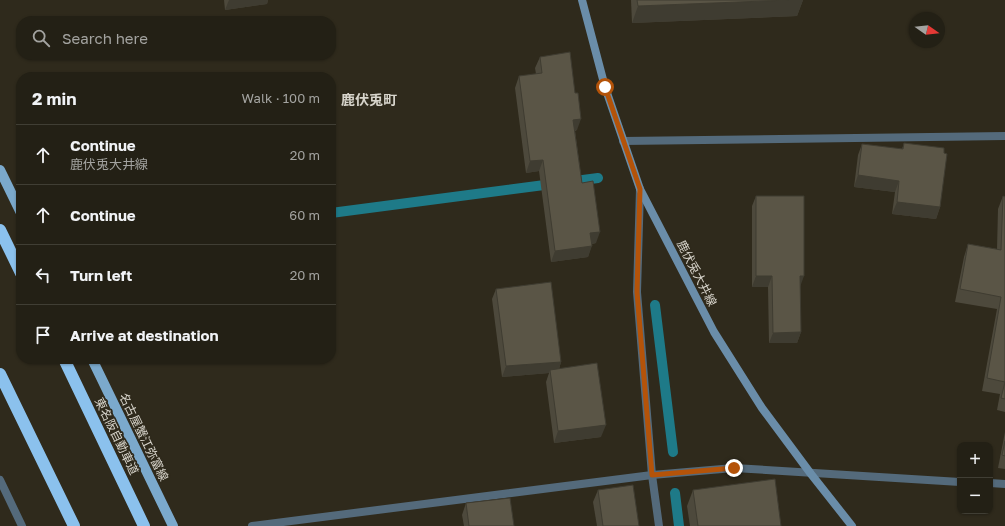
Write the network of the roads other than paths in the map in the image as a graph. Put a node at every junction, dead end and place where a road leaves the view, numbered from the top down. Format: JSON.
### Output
{"nodes":[{"id":1,"x":582,"y":0,"type":"edge"},
{"id":2,"x":1005,"y":136,"type":"edge"},
{"id":3,"x":623,"y":141,"type":"junction"},
{"id":4,"x":0,"y":170,"type":"edge"},
{"id":5,"x":640,"y":189,"type":"junction"},
{"id":6,"x":16,"y":203,"type":"edge"},
{"id":7,"x":0,"y":230,"type":"edge"},
{"id":8,"x":16,"y":263,"type":"edge"},
{"id":9,"x":66,"y":364,"type":"edge"},
{"id":10,"x":94,"y":364,"type":"edge"},
{"id":11,"x":0,"y":374,"type":"edge"},
{"id":12,"x":811,"y":474,"type":"junction"},
{"id":13,"x":652,"y":475,"type":"junction"},
{"id":14,"x":0,"y":480,"type":"edge"},
{"id":15,"x":957,"y":482,"type":"edge"},
{"id":16,"x":993,"y":483,"type":"edge"},
{"id":17,"x":1005,"y":484,"type":"edge"},
{"id":18,"x":22,"y":526,"type":"edge"},
{"id":19,"x":74,"y":526,"type":"edge"},
{"id":20,"x":144,"y":526,"type":"edge"},
{"id":21,"x":173,"y":526,"type":"edge"},
{"id":22,"x":252,"y":526,"type":"edge"},
{"id":23,"x":659,"y":526,"type":"edge"},
{"id":24,"x":852,"y":526,"type":"edge"}],
"edges":[{"from":1,"to":3,"type":"main road","name":"鹿伏兎大井線"},
{"from":2,"to":3,"type":"street"},
{"from":3,"to":5,"type":"main road","name":"鹿伏兎大井線"},
{"from":4,"to":6,"type":"main road"},
{"from":5,"to":12,"type":"main road","name":"鹿伏兎大井線"},
{"from":5,"to":13,"type":"street"},
{"from":7,"to":8,"type":"highway"},
{"from":9,"to":20,"type":"highway","name":"東名阪自動車道"},
{"from":10,"to":21,"type":"main road","name":"名古屋蟹江弥富線"},
{"from":11,"to":19,"type":"highway"},
{"from":12,"to":13,"type":"street"},
{"from":12,"to":15,"type":"street"},
{"from":12,"to":24,"type":"main road","name":"鹿伏兎大井線"},
{"from":13,"to":22,"type":"street"},
{"from":13,"to":23,"type":"street"},
{"from":14,"to":18,"type":"street"},
{"from":16,"to":17,"type":"street"}]}
